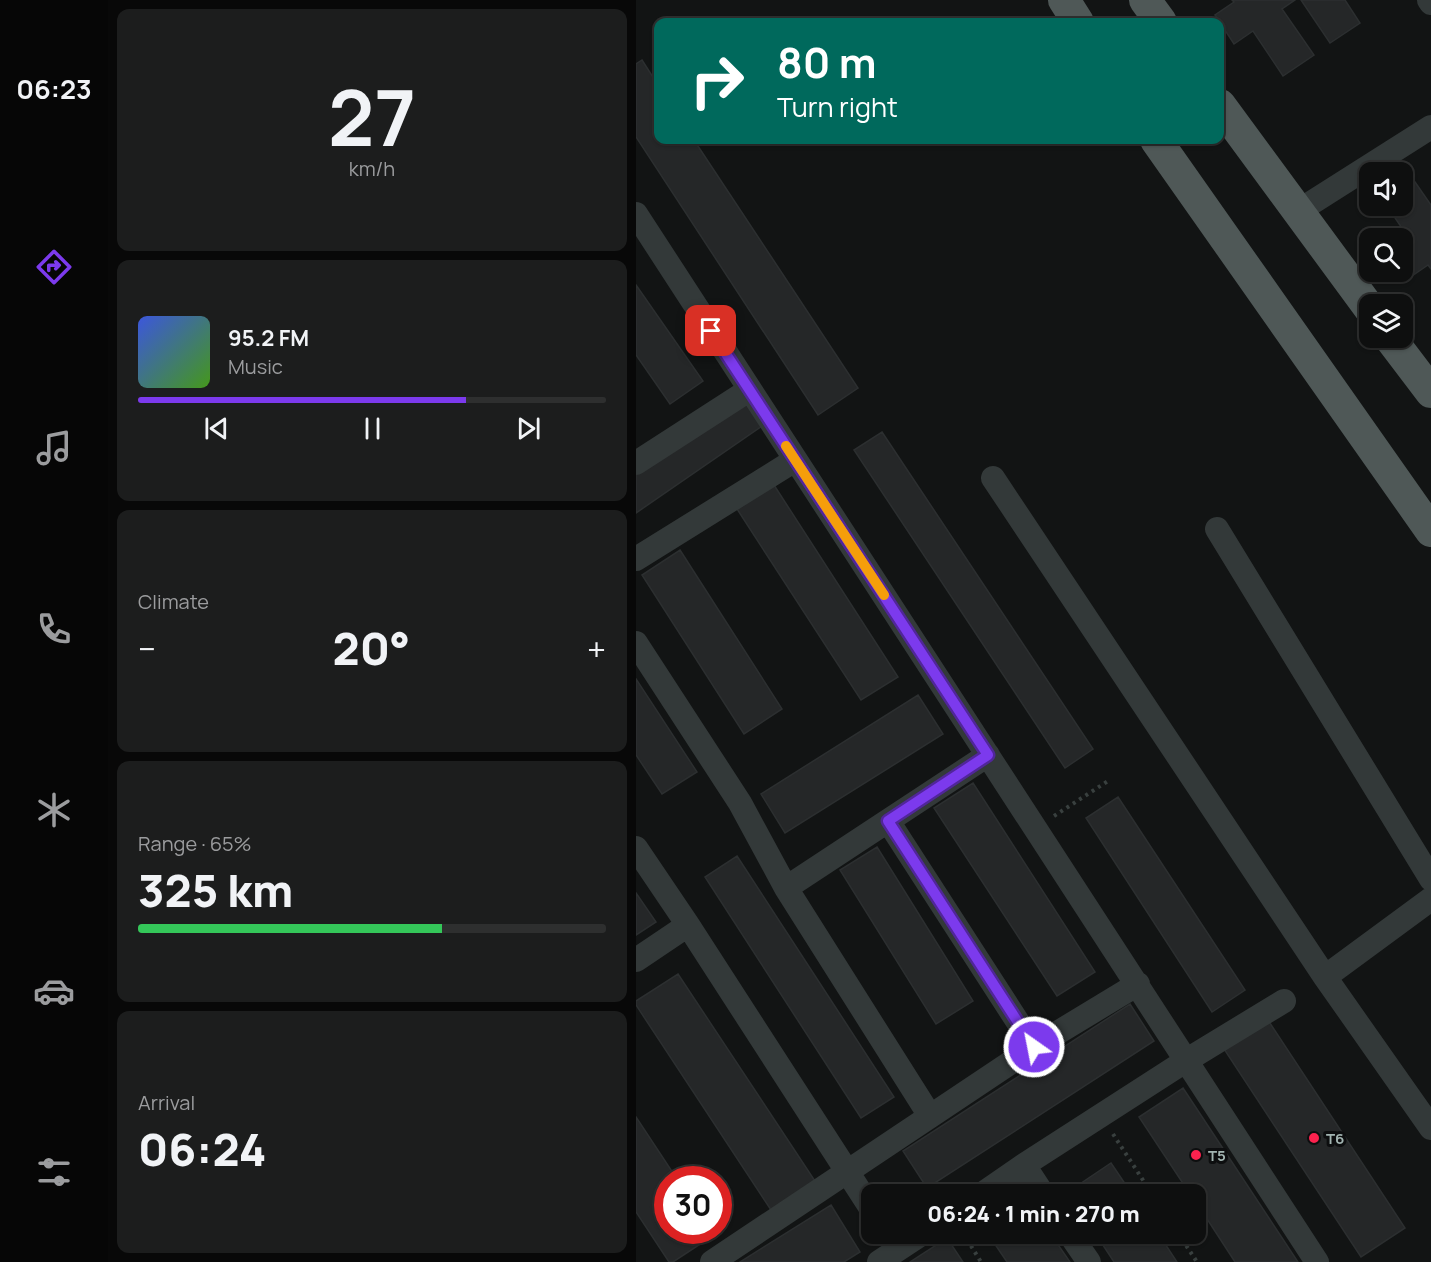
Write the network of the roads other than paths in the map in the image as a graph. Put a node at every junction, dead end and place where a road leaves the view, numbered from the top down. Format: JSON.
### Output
{"nodes":[{"id":1,"x":1064,"y":0,"type":"edge"},
{"id":2,"x":1145,"y":0,"type":"edge"},
{"id":3,"x":1075,"y":18,"type":"edge"},
{"id":4,"x":1158,"y":18,"type":"edge"},
{"id":5,"x":1224,"y":111,"type":"edge"},
{"id":6,"x":1431,"y":127,"type":"edge"},
{"id":7,"x":1159,"y":144,"type":"edge"},
{"id":8,"x":1297,"y":212,"type":"junction"},
{"id":9,"x":636,"y":214,"type":"edge"},
{"id":10,"x":1359,"y":294,"type":"edge"},
{"id":11,"x":1398,"y":348,"type":"edge"},
{"id":12,"x":749,"y":390,"type":"junction"},
{"id":13,"x":1431,"y":392,"type":"edge"},
{"id":14,"x":795,"y":460,"type":"junction"},
{"id":15,"x":636,"y":463,"type":"edge"},
{"id":16,"x":993,"y":478,"type":"dead end"},
{"id":17,"x":1216,"y":529,"type":"dead end"},
{"id":18,"x":1431,"y":531,"type":"edge"},
{"id":19,"x":636,"y":559,"type":"edge"},
{"id":20,"x":636,"y":643,"type":"edge"},
{"id":21,"x":988,"y":755,"type":"junction"},
{"id":22,"x":888,"y":821,"type":"junction"},
{"id":23,"x":636,"y":848,"type":"edge"},
{"id":24,"x":1431,"y":879,"type":"edge"},
{"id":25,"x":786,"y":888,"type":"junction"},
{"id":26,"x":1431,"y":899,"type":"edge"},
{"id":27,"x":688,"y":925,"type":"junction"},
{"id":28,"x":636,"y":960,"type":"edge"},
{"id":29,"x":1325,"y":977,"type":"junction"},
{"id":30,"x":1138,"y":984,"type":"junction"},
{"id":31,"x":1284,"y":1001,"type":"dead end"},
{"id":32,"x":1034,"y":1047,"type":"junction"},
{"id":33,"x":1187,"y":1060,"type":"junction"},
{"id":34,"x":930,"y":1116,"type":"junction"},
{"id":35,"x":1431,"y":1128,"type":"edge"},
{"id":36,"x":1024,"y":1166,"type":"junction"},
{"id":37,"x":847,"y":1173,"type":"junction"},
{"id":38,"x":997,"y":1184,"type":"edge"},
{"id":39,"x":1036,"y":1184,"type":"edge"},
{"id":40,"x":861,"y":1194,"type":"edge"},
{"id":41,"x":1077,"y":1244,"type":"edge"},
{"id":42,"x":712,"y":1262,"type":"edge"},
{"id":43,"x":1089,"y":1262,"type":"edge"},
{"id":44,"x":1317,"y":1262,"type":"edge"}],
"edges":[{"from":1,"to":3,"type":"main road"},
{"from":2,"to":4,"type":"main road"},
{"from":5,"to":8,"type":"main road"},
{"from":6,"to":8,"type":"street"},
{"from":7,"to":18,"type":"main road"},
{"from":8,"to":10,"type":"main road"},
{"from":9,"to":12,"type":"street"},
{"from":11,"to":13,"type":"main road"},
{"from":12,"to":14,"type":"street"},
{"from":12,"to":15,"type":"street"},
{"from":14,"to":19,"type":"street"},
{"from":14,"to":21,"type":"street"},
{"from":16,"to":29,"type":"street"},
{"from":17,"to":24,"type":"street"},
{"from":20,"to":25,"type":"street"},
{"from":21,"to":22,"type":"street"},
{"from":21,"to":30,"type":"street"},
{"from":22,"to":25,"type":"street"},
{"from":22,"to":32,"type":"street"},
{"from":23,"to":27,"type":"street"},
{"from":25,"to":34,"type":"street"},
{"from":26,"to":29,"type":"street"},
{"from":27,"to":28,"type":"street"},
{"from":27,"to":37,"type":"street"},
{"from":29,"to":35,"type":"street"},
{"from":30,"to":32,"type":"street"},
{"from":30,"to":33,"type":"street"},
{"from":31,"to":33,"type":"street"},
{"from":32,"to":34,"type":"street"},
{"from":33,"to":36,"type":"street"},
{"from":33,"to":44,"type":"street"},
{"from":34,"to":37,"type":"street"},
{"from":36,"to":38,"type":"street"},
{"from":36,"to":39,"type":"street"},
{"from":37,"to":40,"type":"street"},
{"from":37,"to":42,"type":"street"},
{"from":41,"to":43,"type":"street"}]}
